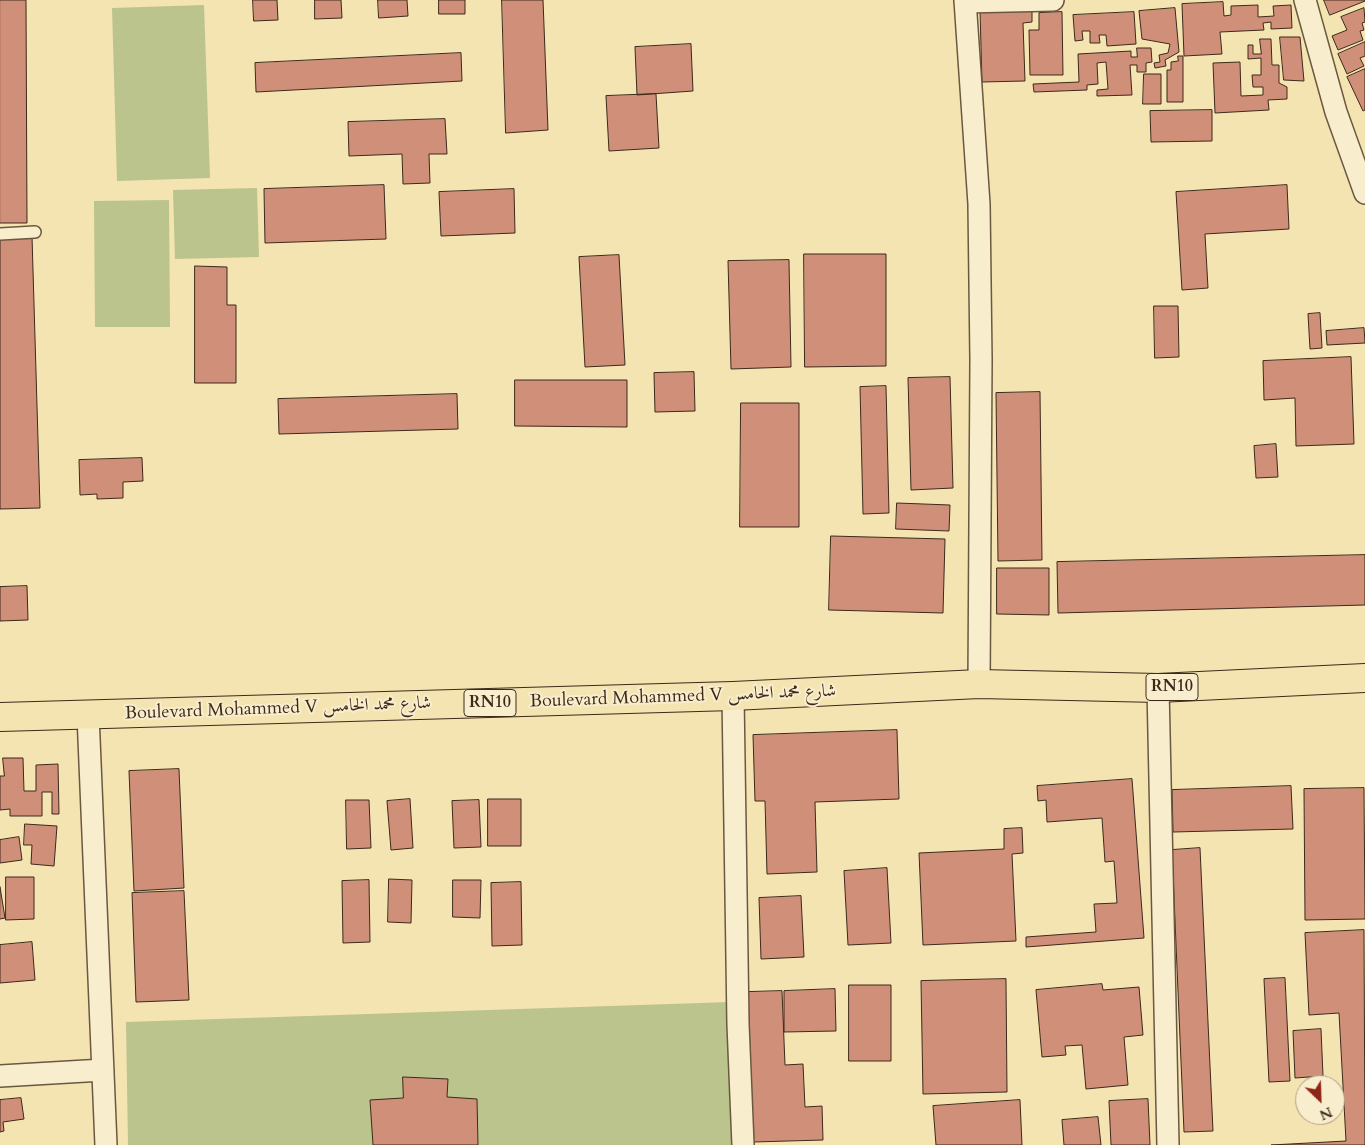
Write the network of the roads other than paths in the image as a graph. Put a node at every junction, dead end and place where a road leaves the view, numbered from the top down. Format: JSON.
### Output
{"nodes":[{"id":1,"x":1053,"y":0,"type":"edge"},
{"id":2,"x":1305,"y":0,"type":"edge"},
{"id":3,"x":965,"y":1,"type":"edge"},
{"id":4,"x":1365,"y":193,"type":"edge"},
{"id":5,"x":35,"y":232,"type":"dead end"},
{"id":6,"x":0,"y":234,"type":"edge"},
{"id":7,"x":1365,"y":678,"type":"edge"},
{"id":8,"x":979,"y":684,"type":"junction"},
{"id":9,"x":1158,"y":688,"type":"junction"},
{"id":10,"x":733,"y":696,"type":"junction"},
{"id":11,"x":88,"y":715,"type":"junction"},
{"id":12,"x":0,"y":718,"type":"edge"},
{"id":13,"x":103,"y":1070,"type":"junction"},
{"id":14,"x":0,"y":1076,"type":"edge"},
{"id":15,"x":106,"y":1145,"type":"edge"},
{"id":16,"x":743,"y":1145,"type":"edge"},
{"id":17,"x":1168,"y":1145,"type":"edge"}],
"edges":[{"from":1,"to":3,"type":"street"},
{"from":2,"to":4,"type":"street"},
{"from":3,"to":8,"type":"street"},
{"from":5,"to":6,"type":"lane"},
{"from":7,"to":9,"type":"main road","name":"Boulevard Mohammed V شارع محمد الخامس","number":"RN10"},
{"from":8,"to":9,"type":"main road","name":"Boulevard Mohammed V شارع محمد الخامس","number":"RN10"},
{"from":8,"to":10,"type":"main road","name":"Boulevard Mohammed V شارع محمد الخامس","number":"RN10"},
{"from":9,"to":17,"type":"street"},
{"from":10,"to":11,"type":"main road","name":"Boulevard Mohammed V شارع محمد الخامس","number":"RN10"},
{"from":10,"to":16,"type":"street"},
{"from":11,"to":12,"type":"main road","name":"Boulevard Mohammed V شارع محمد الخامس","number":"RN10"},
{"from":11,"to":13,"type":"street"},
{"from":13,"to":14,"type":"street"},
{"from":13,"to":15,"type":"street"}]}
